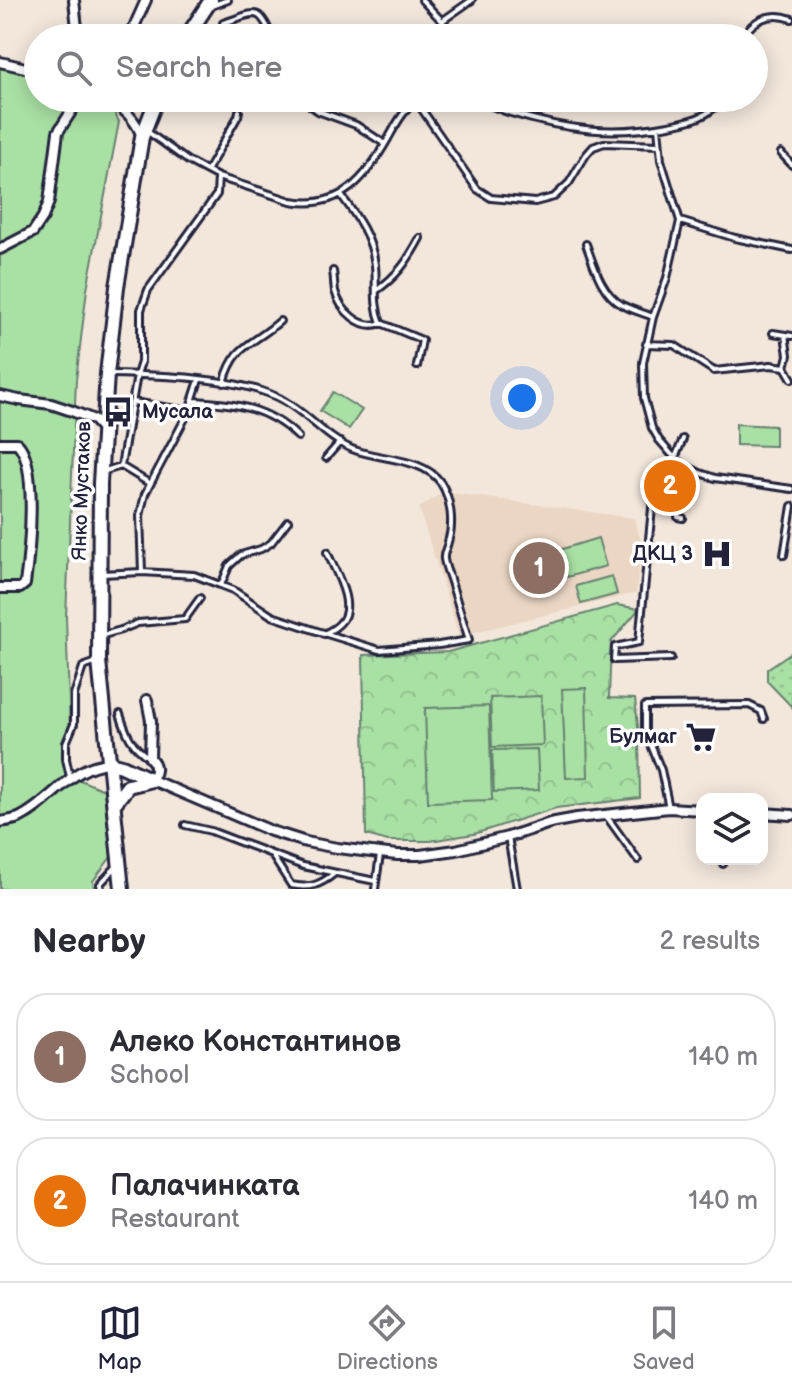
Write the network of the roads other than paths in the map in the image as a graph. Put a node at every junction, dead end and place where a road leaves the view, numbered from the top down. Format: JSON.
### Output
{"nodes":[{"id":1,"x":74,"y":0,"type":"edge"},
{"id":2,"x":146,"y":0,"type":"edge"},
{"id":3,"x":228,"y":0,"type":"edge"},
{"id":4,"x":422,"y":0,"type":"edge"},
{"id":5,"x":472,"y":0,"type":"edge"},
{"id":6,"x":208,"y":4,"type":"edge"},
{"id":7,"x":792,"y":19,"type":"edge"},
{"id":8,"x":442,"y":21,"type":"junction"},
{"id":9,"x":223,"y":23,"type":"dead end"},
{"id":10,"x":77,"y":24,"type":"edge"},
{"id":11,"x":135,"y":24,"type":"edge"},
{"id":12,"x":195,"y":24,"type":"edge"},
{"id":13,"x":267,"y":24,"type":"edge"},
{"id":14,"x":444,"y":24,"type":"edge"},
{"id":15,"x":754,"y":24,"type":"edge"},
{"id":16,"x":0,"y":62,"type":"edge"},
{"id":17,"x":24,"y":68,"type":"edge"},
{"id":18,"x":71,"y":112,"type":"edge"},
{"id":19,"x":126,"y":112,"type":"edge"},
{"id":20,"x":152,"y":112,"type":"edge"},
{"id":21,"x":239,"y":112,"type":"edge"},
{"id":22,"x":321,"y":112,"type":"edge"},
{"id":23,"x":405,"y":112,"type":"edge"},
{"id":24,"x":424,"y":112,"type":"edge"},
{"id":25,"x":508,"y":112,"type":"edge"},
{"id":26,"x":709,"y":112,"type":"edge"},
{"id":27,"x":658,"y":127,"type":"junction"},
{"id":28,"x":144,"y":134,"type":"junction"},
{"id":29,"x":385,"y":144,"type":"junction"},
{"id":30,"x":659,"y":145,"type":"junction"},
{"id":31,"x":781,"y":153,"type":"dead end"},
{"id":32,"x":792,"y":165,"type":"edge"},
{"id":33,"x":207,"y":171,"type":"junction"},
{"id":34,"x":218,"y":177,"type":"junction"},
{"id":35,"x":341,"y":195,"type":"junction"},
{"id":36,"x":680,"y":221,"type":"junction"},
{"id":37,"x":420,"y":238,"type":"dead end"},
{"id":38,"x":586,"y":244,"type":"dead end"},
{"id":39,"x":0,"y":249,"type":"edge"},
{"id":40,"x":792,"y":250,"type":"edge"},
{"id":41,"x":333,"y":271,"type":"dead end"},
{"id":42,"x":376,"y":291,"type":"junction"},
{"id":43,"x":653,"y":317,"type":"junction"},
{"id":44,"x":280,"y":321,"type":"dead end"},
{"id":45,"x":381,"y":323,"type":"junction"},
{"id":46,"x":773,"y":333,"type":"dead end"},
{"id":47,"x":785,"y":335,"type":"junction"},
{"id":48,"x":792,"y":336,"type":"edge"},
{"id":49,"x":646,"y":344,"type":"junction"},
{"id":50,"x":417,"y":366,"type":"dead end"},
{"id":51,"x":785,"y":367,"type":"junction"},
{"id":52,"x":107,"y":374,"type":"junction"},
{"id":53,"x":137,"y":375,"type":"junction"},
{"id":54,"x":199,"y":379,"type":"junction"},
{"id":55,"x":792,"y":379,"type":"edge"},
{"id":56,"x":224,"y":383,"type":"junction"},
{"id":57,"x":0,"y":396,"type":"edge"},
{"id":58,"x":193,"y":401,"type":"junction"},
{"id":59,"x":132,"y":402,"type":"junction"},
{"id":60,"x":189,"y":411,"type":"junction"},
{"id":61,"x":104,"y":431,"type":"junction"},
{"id":62,"x":298,"y":437,"type":"dead end"},
{"id":63,"x":683,"y":439,"type":"dead end"},
{"id":64,"x":340,"y":442,"type":"junction"},
{"id":65,"x":0,"y":443,"type":"edge"},
{"id":66,"x":326,"y":458,"type":"dead end"},
{"id":67,"x":675,"y":458,"type":"junction"},
{"id":68,"x":121,"y":466,"type":"junction"},
{"id":69,"x":686,"y":466,"type":"junction"},
{"id":70,"x":101,"y":472,"type":"junction"},
{"id":71,"x":150,"y":483,"type":"junction"},
{"id":72,"x":792,"y":489,"type":"edge"},
{"id":73,"x":792,"y":506,"type":"edge"},
{"id":74,"x":683,"y":518,"type":"dead end"},
{"id":75,"x":288,"y":521,"type":"dead end"},
{"id":76,"x":327,"y":552,"type":"dead end"},
{"id":77,"x":784,"y":555,"type":"dead end"},
{"id":78,"x":142,"y":572,"type":"junction"},
{"id":79,"x":99,"y":574,"type":"junction"},
{"id":80,"x":221,"y":585,"type":"junction"},
{"id":81,"x":0,"y":588,"type":"edge"},
{"id":82,"x":200,"y":598,"type":"dead end"},
{"id":83,"x":324,"y":634,"type":"junction"},
{"id":84,"x":98,"y":637,"type":"junction"},
{"id":85,"x":671,"y":658,"type":"dead end"},
{"id":86,"x":99,"y":661,"type":"junction"},
{"id":87,"x":147,"y":700,"type":"dead end"},
{"id":88,"x":120,"y":714,"type":"dead end"},
{"id":89,"x":764,"y":719,"type":"dead end"},
{"id":90,"x":150,"y":758,"type":"junction"},
{"id":91,"x":110,"y":763,"type":"junction"},
{"id":92,"x":71,"y":779,"type":"junction"},
{"id":93,"x":152,"y":780,"type":"junction"},
{"id":94,"x":114,"y":804,"type":"junction"},
{"id":95,"x":669,"y":808,"type":"junction"},
{"id":96,"x":696,"y":810,"type":"edge"},
{"id":97,"x":768,"y":813,"type":"edge"},
{"id":98,"x":606,"y":815,"type":"junction"},
{"id":99,"x":792,"y":815,"type":"edge"},
{"id":100,"x":0,"y":822,"type":"edge"},
{"id":101,"x":185,"y":825,"type":"dead end"},
{"id":102,"x":508,"y":837,"type":"junction"},
{"id":103,"x":380,"y":852,"type":"junction"},
{"id":104,"x":271,"y":855,"type":"junction"},
{"id":105,"x":638,"y":860,"type":"dead end"},
{"id":106,"x":120,"y":863,"type":"junction"},
{"id":107,"x":335,"y":873,"type":"junction"},
{"id":108,"x":375,"y":881,"type":"junction"},
{"id":109,"x":101,"y":889,"type":"edge"},
{"id":110,"x":122,"y":889,"type":"edge"},
{"id":111,"x":375,"y":889,"type":"edge"},
{"id":112,"x":517,"y":889,"type":"edge"}],
"edges":[{"from":1,"to":10,"type":"street"},
{"from":2,"to":11,"type":"street"},
{"from":3,"to":6,"type":"lane"},
{"from":4,"to":8,"type":"lane"},
{"from":5,"to":8,"type":"lane"},
{"from":6,"to":12,"type":"street"},
{"from":7,"to":15,"type":"lane"},
{"from":8,"to":14,"type":"lane"},
{"from":9,"to":13,"type":"lane"},
{"from":16,"to":17,"type":"street"},
{"from":18,"to":39,"type":"street"},
{"from":19,"to":28,"type":"street"},
{"from":20,"to":28,"type":"street","name":"Янко Мустаков"},
{"from":21,"to":33,"type":"lane"},
{"from":22,"to":29,"type":"lane"},
{"from":23,"to":29,"type":"lane"},
{"from":24,"to":30,"type":"lane"},
{"from":25,"to":27,"type":"lane"},
{"from":26,"to":27,"type":"lane"},
{"from":27,"to":30,"type":"lane"},
{"from":28,"to":33,"type":"lane"},
{"from":28,"to":52,"type":"street","name":"Янко Мустаков"},
{"from":29,"to":35,"type":"lane"},
{"from":30,"to":36,"type":"lane"},
{"from":31,"to":32,"type":"lane"},
{"from":33,"to":34,"type":"lane"},
{"from":34,"to":35,"type":"lane"},
{"from":34,"to":53,"type":"lane"},
{"from":35,"to":42,"type":"lane"},
{"from":36,"to":40,"type":"lane"},
{"from":36,"to":43,"type":"lane"},
{"from":37,"to":42,"type":"lane"},
{"from":38,"to":43,"type":"lane"},
{"from":41,"to":45,"type":"lane"},
{"from":42,"to":45,"type":"lane"},
{"from":43,"to":49,"type":"lane"},
{"from":44,"to":56,"type":"lane"},
{"from":45,"to":50,"type":"lane"},
{"from":46,"to":47,"type":"lane"},
{"from":47,"to":48,"type":"lane"},
{"from":47,"to":51,"type":"lane"},
{"from":49,"to":51,"type":"lane"},
{"from":49,"to":67,"type":"lane"},
{"from":51,"to":55,"type":"lane"},
{"from":52,"to":53,"type":"lane"},
{"from":52,"to":61,"type":"street","name":"Янко Мустаков"},
{"from":53,"to":54,"type":"lane"},
{"from":53,"to":59,"type":"lane"},
{"from":54,"to":56,"type":"lane"},
{"from":54,"to":58,"type":"lane"},
{"from":56,"to":64,"type":"lane"},
{"from":57,"to":61,"type":"street"},
{"from":58,"to":60,"type":"lane"},
{"from":58,"to":62,"type":"lane"},
{"from":59,"to":60,"type":"lane"},
{"from":59,"to":68,"type":"lane"},
{"from":60,"to":71,"type":"lane"},
{"from":61,"to":70,"type":"street","name":"Янко Мустаков"},
{"from":63,"to":67,"type":"lane"},
{"from":64,"to":66,"type":"lane"},
{"from":64,"to":83,"type":"lane"},
{"from":65,"to":81,"type":"street"},
{"from":67,"to":69,"type":"lane"},
{"from":67,"to":85,"type":"lane"},
{"from":68,"to":70,"type":"lane"},
{"from":68,"to":71,"type":"lane"},
{"from":69,"to":72,"type":"lane"},
{"from":69,"to":74,"type":"lane"},
{"from":70,"to":79,"type":"street","name":"Янко Мустаков"},
{"from":71,"to":78,"type":"lane"},
{"from":73,"to":77,"type":"lane"},
{"from":75,"to":80,"type":"lane"},
{"from":76,"to":83,"type":"lane"},
{"from":78,"to":79,"type":"lane"},
{"from":78,"to":80,"type":"lane"},
{"from":79,"to":84,"type":"street","name":"Янко Мустаков"},
{"from":80,"to":83,"type":"lane"},
{"from":82,"to":84,"type":"lane"},
{"from":84,"to":86,"type":"street","name":"Янко Мустаков"},
{"from":86,"to":91,"type":"street","name":"Янко Мустаков"},
{"from":86,"to":92,"type":"lane"},
{"from":87,"to":90,"type":"street"},
{"from":88,"to":90,"type":"lane"},
{"from":89,"to":95,"type":"lane"},
{"from":90,"to":93,"type":"street"},
{"from":91,"to":92,"type":"street"},
{"from":91,"to":93,"type":"street"},
{"from":91,"to":94,"type":"street","name":"Янко Мустаков"},
{"from":92,"to":100,"type":"street"},
{"from":93,"to":94,"type":"street"},
{"from":93,"to":103,"type":"street"},
{"from":94,"to":106,"type":"street","name":"Янко Мустаков"},
{"from":95,"to":96,"type":"street"},
{"from":95,"to":98,"type":"street"},
{"from":97,"to":99,"type":"street"},
{"from":98,"to":102,"type":"street"},
{"from":98,"to":105,"type":"lane"},
{"from":101,"to":104,"type":"lane"},
{"from":102,"to":103,"type":"street"},
{"from":102,"to":112,"type":"lane"},
{"from":103,"to":108,"type":"lane"},
{"from":104,"to":107,"type":"lane"},
{"from":104,"to":107,"type":"lane"},
{"from":106,"to":109,"type":"lane"},
{"from":106,"to":110,"type":"street","name":"Янко Мустаков"},
{"from":107,"to":108,"type":"lane"},
{"from":108,"to":111,"type":"lane"}]}
